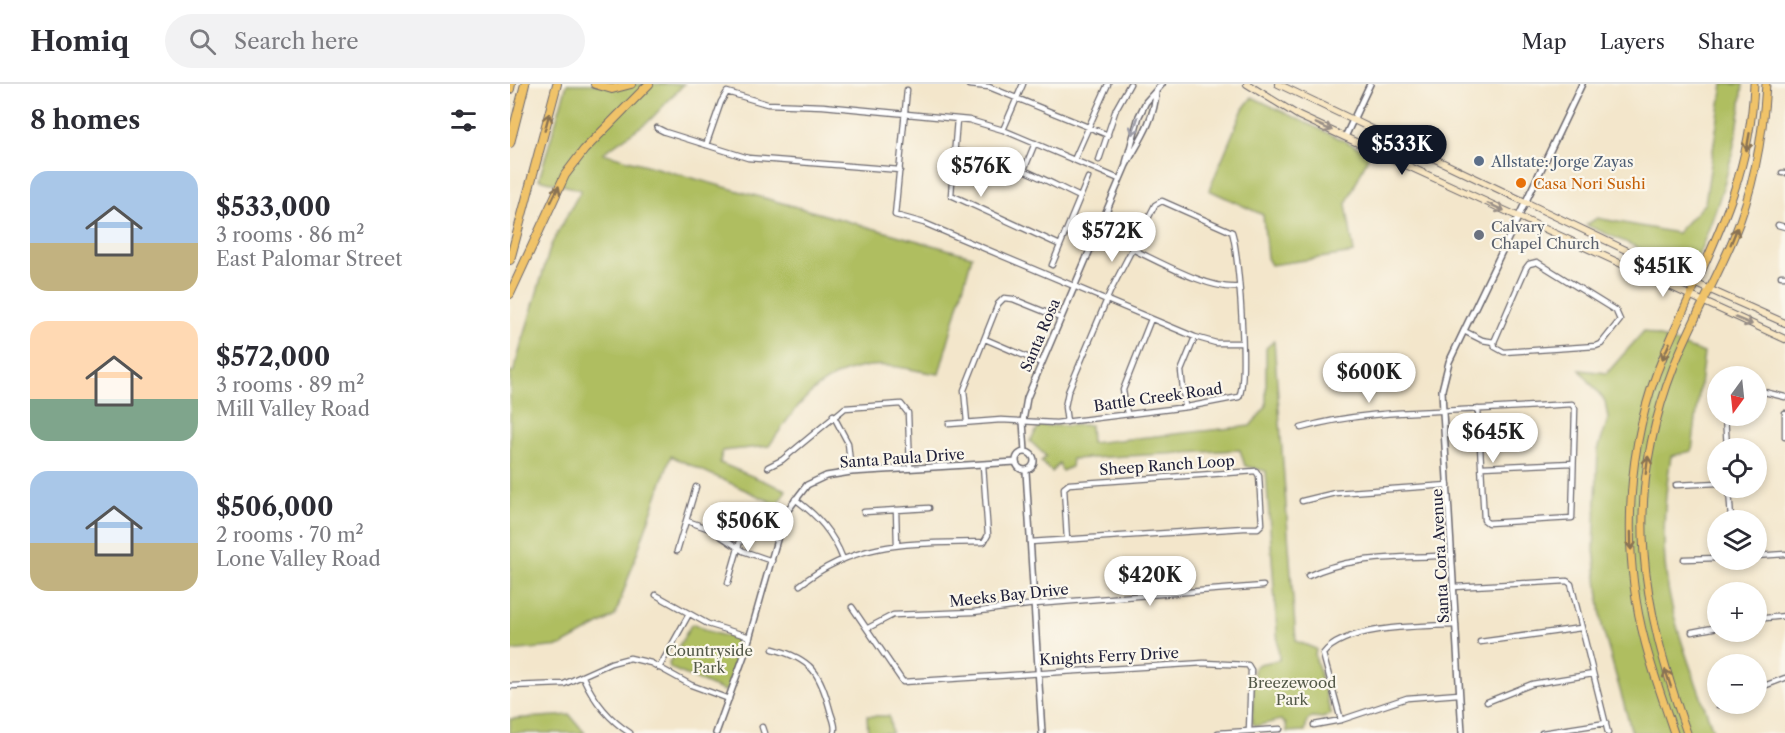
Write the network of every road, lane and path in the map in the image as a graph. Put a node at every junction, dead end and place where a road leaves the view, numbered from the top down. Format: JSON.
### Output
{"nodes":[{"id":1,"x":511,"y":84,"type":"edge"},
{"id":2,"x":525,"y":84,"type":"edge"},
{"id":3,"x":557,"y":84,"type":"edge"},
{"id":4,"x":595,"y":84,"type":"edge"},
{"id":5,"x":631,"y":84,"type":"edge"},
{"id":6,"x":649,"y":84,"type":"edge"},
{"id":7,"x":1023,"y":84,"type":"edge"},
{"id":8,"x":1108,"y":84,"type":"edge"},
{"id":9,"x":1130,"y":84,"type":"edge"},
{"id":10,"x":1162,"y":84,"type":"edge"},
{"id":11,"x":1247,"y":84,"type":"edge"},
{"id":12,"x":1278,"y":84,"type":"edge"},
{"id":13,"x":1370,"y":84,"type":"edge"},
{"id":14,"x":1582,"y":84,"type":"edge"},
{"id":15,"x":1754,"y":84,"type":"edge"},
{"id":16,"x":1766,"y":84,"type":"edge"},
{"id":17,"x":969,"y":85,"type":"edge"},
{"id":18,"x":510,"y":89,"type":"edge"},
{"id":19,"x":907,"y":90,"type":"dead end"},
{"id":20,"x":1156,"y":93,"type":"junction"},
{"id":21,"x":1017,"y":98,"type":"junction"},
{"id":22,"x":904,"y":114,"type":"junction"},
{"id":23,"x":957,"y":118,"type":"junction"},
{"id":24,"x":1351,"y":120,"type":"junction"},
{"id":25,"x":1088,"y":127,"type":"junction"},
{"id":26,"x":657,"y":128,"type":"dead end"},
{"id":27,"x":1003,"y":130,"type":"junction"},
{"id":28,"x":1108,"y":135,"type":"junction"},
{"id":29,"x":1345,"y":137,"type":"junction"},
{"id":30,"x":510,"y":143,"type":"edge"},
{"id":31,"x":1035,"y":143,"type":"junction"},
{"id":32,"x":706,"y":145,"type":"junction"},
{"id":33,"x":954,"y":151,"type":"junction"},
{"id":34,"x":1074,"y":160,"type":"junction"},
{"id":35,"x":1099,"y":160,"type":"dead end"},
{"id":36,"x":1126,"y":165,"type":"junction"},
{"id":37,"x":900,"y":170,"type":"junction"},
{"id":38,"x":1024,"y":170,"type":"junction"},
{"id":39,"x":1088,"y":178,"type":"dead end"},
{"id":40,"x":1119,"y":180,"type":"junction"},
{"id":41,"x":1080,"y":197,"type":"junction"},
{"id":42,"x":1525,"y":201,"type":"junction"},
{"id":43,"x":1517,"y":216,"type":"junction"},
{"id":44,"x":1779,"y":225,"type":"dead end"},
{"id":45,"x":1785,"y":227,"type":"edge"},
{"id":46,"x":1060,"y":245,"type":"junction"},
{"id":47,"x":1132,"y":249,"type":"junction"},
{"id":48,"x":510,"y":260,"type":"edge"},
{"id":49,"x":1052,"y":265,"type":"dead end"},
{"id":50,"x":1697,"y":284,"type":"junction"},
{"id":51,"x":1074,"y":286,"type":"junction"},
{"id":52,"x":1239,"y":286,"type":"junction"},
{"id":53,"x":1710,"y":290,"type":"junction"},
{"id":54,"x":510,"y":294,"type":"edge"},
{"id":55,"x":1690,"y":298,"type":"junction"},
{"id":56,"x":1107,"y":300,"type":"junction"},
{"id":57,"x":1702,"y":303,"type":"junction"},
{"id":58,"x":1060,"y":318,"type":"junction"},
{"id":59,"x":1151,"y":318,"type":"junction"},
{"id":60,"x":1785,"y":323,"type":"edge"},
{"id":61,"x":1464,"y":331,"type":"junction"},
{"id":62,"x":1195,"y":337,"type":"junction"},
{"id":63,"x":985,"y":339,"type":"junction"},
{"id":64,"x":1785,"y":339,"type":"edge"},
{"id":65,"x":1494,"y":342,"type":"junction"},
{"id":66,"x":1242,"y":344,"type":"junction"},
{"id":67,"x":1041,"y":363,"type":"junction"},
{"id":68,"x":1767,"y":393,"type":"edge"},
{"id":69,"x":1785,"y":397,"type":"edge"},
{"id":70,"x":1185,"y":407,"type":"junction"},
{"id":71,"x":1479,"y":409,"type":"junction"},
{"id":72,"x":1443,"y":411,"type":"junction"},
{"id":73,"x":1785,"y":413,"type":"edge"},
{"id":74,"x":1127,"y":414,"type":"junction"},
{"id":75,"x":833,"y":415,"type":"junction"},
{"id":76,"x":1023,"y":421,"type":"junction"},
{"id":77,"x":967,"y":422,"type":"junction"},
{"id":78,"x":1067,"y":422,"type":"junction"},
{"id":79,"x":949,"y":424,"type":"dead end"},
{"id":80,"x":1301,"y":428,"type":"dead end"},
{"id":81,"x":1785,"y":437,"type":"edge"},
{"id":82,"x":1025,"y":452,"type":"junction"},
{"id":83,"x":1016,"y":462,"type":"junction"},
{"id":84,"x":1572,"y":463,"type":"junction"},
{"id":85,"x":983,"y":465,"type":"junction"},
{"id":86,"x":768,"y":467,"type":"dead end"},
{"id":87,"x":910,"y":467,"type":"junction"},
{"id":88,"x":1482,"y":467,"type":"junction"},
{"id":89,"x":1026,"y":471,"type":"junction"},
{"id":90,"x":851,"y":472,"type":"junction"},
{"id":91,"x":1707,"y":484,"type":"edge"},
{"id":92,"x":1448,"y":485,"type":"junction"},
{"id":93,"x":1676,"y":485,"type":"dead end"},
{"id":94,"x":696,"y":487,"type":"dead end"},
{"id":95,"x":795,"y":499,"type":"junction"},
{"id":96,"x":1302,"y":501,"type":"dead end"},
{"id":97,"x":929,"y":508,"type":"dead end"},
{"id":98,"x":896,"y":510,"type":"junction"},
{"id":99,"x":864,"y":512,"type":"dead end"},
{"id":100,"x":747,"y":517,"type":"dead end"},
{"id":101,"x":687,"y":521,"type":"junction"},
{"id":102,"x":1067,"y":540,"type":"junction"},
{"id":103,"x":1030,"y":542,"type":"junction"},
{"id":104,"x":897,"y":545,"type":"junction"},
{"id":105,"x":738,"y":547,"type":"junction"},
{"id":106,"x":677,"y":551,"type":"dead end"},
{"id":107,"x":1785,"y":554,"type":"edge"},
{"id":108,"x":1452,"y":555,"type":"junction"},
{"id":109,"x":1767,"y":555,"type":"edge"},
{"id":110,"x":1707,"y":558,"type":"edge"},
{"id":111,"x":843,"y":559,"type":"junction"},
{"id":112,"x":1684,"y":559,"type":"dead end"},
{"id":113,"x":772,"y":561,"type":"junction"},
{"id":114,"x":1308,"y":576,"type":"dead end"},
{"id":115,"x":728,"y":583,"type":"dead end"},
{"id":116,"x":800,"y":585,"type":"dead end"},
{"id":117,"x":1263,"y":586,"type":"dead end"},
{"id":118,"x":1454,"y":587,"type":"junction"},
{"id":119,"x":656,"y":595,"type":"dead end"},
{"id":120,"x":1035,"y":604,"type":"junction"},
{"id":121,"x":852,"y":607,"type":"dead end"},
{"id":122,"x":689,"y":614,"type":"junction"},
{"id":123,"x":1785,"y":616,"type":"edge"},
{"id":124,"x":1767,"y":618,"type":"edge"},
{"id":125,"x":1456,"y":625,"type":"junction"},
{"id":126,"x":868,"y":628,"type":"junction"},
{"id":127,"x":1581,"y":628,"type":"junction"},
{"id":128,"x":1707,"y":629,"type":"edge"},
{"id":129,"x":1692,"y":632,"type":"dead end"},
{"id":130,"x":750,"y":638,"type":"junction"},
{"id":131,"x":1480,"y":642,"type":"dead end"},
{"id":132,"x":773,"y":649,"type":"dead end"},
{"id":133,"x":659,"y":668,"type":"junction"},
{"id":134,"x":1038,"y":672,"type":"junction"},
{"id":135,"x":1593,"y":674,"type":"junction"},
{"id":136,"x":584,"y":677,"type":"junction"},
{"id":137,"x":1785,"y":678,"type":"edge"},
{"id":138,"x":1767,"y":685,"type":"edge"},
{"id":139,"x":510,"y":686,"type":"edge"},
{"id":140,"x":1459,"y":694,"type":"junction"},
{"id":141,"x":729,"y":699,"type":"junction"},
{"id":142,"x":1487,"y":702,"type":"dead end"},
{"id":143,"x":1341,"y":720,"type":"junction"},
{"id":144,"x":1606,"y":723,"type":"junction"},
{"id":145,"x":1314,"y":726,"type":"dead end"},
{"id":146,"x":1280,"y":729,"type":"dead end"},
{"id":147,"x":835,"y":731,"type":"edge"},
{"id":148,"x":1249,"y":731,"type":"junction"},
{"id":149,"x":1551,"y":732,"type":"edge"},
{"id":150,"x":630,"y":733,"type":"edge"},
{"id":151,"x":716,"y":733,"type":"edge"},
{"id":152,"x":1042,"y":733,"type":"edge"},
{"id":153,"x":1218,"y":733,"type":"edge"},
{"id":154,"x":1462,"y":733,"type":"edge"},
{"id":155,"x":1542,"y":733,"type":"edge"},
{"id":156,"x":1608,"y":733,"type":"edge"},
{"id":157,"x":1674,"y":733,"type":"edge"},
{"id":158,"x":1687,"y":733,"type":"edge"}],
"edges":[{"from":1,"to":18,"type":"highway"},
{"from":2,"to":30,"type":"highway"},
{"from":48,"to":3,"type":"highway","one_way":true},
{"from":4,"to":5,"type":"highway"},
{"from":54,"to":6,"type":"highway","one_way":true},
{"from":7,"to":21,"type":"street"},
{"from":8,"to":25,"type":"street"},
{"from":9,"to":28,"type":"street"},
{"from":10,"to":20,"type":"street","name":"Santa Rosa"},
{"from":11,"to":29,"type":"main road","one_way":true},
{"from":12,"to":24,"type":"main road"},
{"from":13,"to":24,"type":"street"},
{"from":14,"to":42,"type":"street","name":"Santa Cora Avenue"},
{"from":15,"to":50,"type":"main road","one_way":true},
{"from":53,"to":16,"type":"main road","one_way":true},
{"from":17,"to":21,"type":"street"},
{"from":19,"to":22,"type":"street"},
{"from":20,"to":36,"type":"street","name":"Santa Rosa"},
{"from":20,"to":36,"type":"street","name":"Santa Rosa","one_way":true},
{"from":21,"to":25,"type":"street"},
{"from":21,"to":27,"type":"street"},
{"from":22,"to":23,"type":"street"},
{"from":22,"to":32,"type":"street"},
{"from":22,"to":37,"type":"street"},
{"from":23,"to":27,"type":"street"},
{"from":23,"to":33,"type":"street"},
{"from":24,"to":29,"type":"street"},
{"from":24,"to":42,"type":"main road"},
{"from":25,"to":28,"type":"street"},
{"from":25,"to":34,"type":"street"},
{"from":26,"to":32,"type":"street"},
{"from":27,"to":31,"type":"street"},
{"from":28,"to":35,"type":"street"},
{"from":29,"to":43,"type":"main road","one_way":true},
{"from":31,"to":34,"type":"street"},
{"from":31,"to":38,"type":"street"},
{"from":32,"to":37,"type":"street"},
{"from":33,"to":38,"type":"street"},
{"from":33,"to":46,"type":"street"},
{"from":34,"to":40,"type":"street"},
{"from":36,"to":40,"type":"street","name":"Santa Rosa"},
{"from":37,"to":51,"type":"street"},
{"from":38,"to":41,"type":"street"},
{"from":39,"to":41,"type":"street"},
{"from":40,"to":51,"type":"street","name":"Santa Rosa"},
{"from":41,"to":46,"type":"street"},
{"from":42,"to":43,"type":"street","name":"Santa Cora Avenue"},
{"from":42,"to":50,"type":"main road"},
{"from":43,"to":55,"type":"main road"},
{"from":43,"to":61,"type":"street","name":"Santa Cora Avenue"},
{"from":44,"to":45,"type":"street"},
{"from":46,"to":49,"type":"street"},
{"from":47,"to":52,"type":"street"},
{"from":47,"to":52,"type":"street","name":"Battle Creek Road"},
{"from":47,"to":56,"type":"street"},
{"from":50,"to":53,"type":"main road"},
{"from":50,"to":55,"type":"main road"},
{"from":51,"to":56,"type":"street"},
{"from":51,"to":58,"type":"street","name":"Santa Rosa"},
{"from":52,"to":66,"type":"street","name":"Battle Creek Road"},
{"from":53,"to":57,"type":"main road"},
{"from":53,"to":60,"type":"main road"},
{"from":55,"to":57,"type":"main road"},
{"from":55,"to":157,"type":"main road","one_way":true},
{"from":56,"to":59,"type":"street"},
{"from":56,"to":78,"type":"street"},
{"from":57,"to":64,"type":"main road","one_way":true},
{"from":158,"to":57,"type":"main road","one_way":true},
{"from":58,"to":63,"type":"street"},
{"from":58,"to":67,"type":"street","name":"Santa Rosa"},
{"from":59,"to":62,"type":"street"},
{"from":59,"to":74,"type":"street"},
{"from":61,"to":65,"type":"street"},
{"from":61,"to":72,"type":"street","name":"Santa Cora Avenue"},
{"from":62,"to":66,"type":"street"},
{"from":62,"to":70,"type":"street"},
{"from":63,"to":67,"type":"street"},
{"from":63,"to":77,"type":"street"},
{"from":65,"to":65,"type":"street"},
{"from":66,"to":70,"type":"street","name":"Battle Creek Road"},
{"from":67,"to":76,"type":"street","name":"Santa Rosa"},
{"from":68,"to":69,"type":"street"},
{"from":70,"to":74,"type":"street","name":"Battle Creek Road"},
{"from":71,"to":72,"type":"street"},
{"from":71,"to":84,"type":"street"},
{"from":71,"to":88,"type":"street"},
{"from":72,"to":80,"type":"street"},
{"from":72,"to":92,"type":"street","name":"Santa Cora Avenue"},
{"from":73,"to":81,"type":"street"},
{"from":74,"to":78,"type":"street","name":"Battle Creek Road"},
{"from":75,"to":86,"type":"street"},
{"from":75,"to":87,"type":"street"},
{"from":75,"to":90,"type":"street"},
{"from":76,"to":77,"type":"street","name":"Battle Creek Road"},
{"from":76,"to":78,"type":"street","name":"Battle Creek Road"},
{"from":76,"to":82,"type":"street","name":"Santa Rosa"},
{"from":77,"to":79,"type":"street","name":"Battle Creek Road"},
{"from":82,"to":83,"type":"street"},
{"from":82,"to":89,"type":"street"},
{"from":83,"to":85,"type":"street","name":"Santa Paula Drive"},
{"from":83,"to":89,"type":"street"},
{"from":84,"to":88,"type":"street"},
{"from":84,"to":88,"type":"street"},
{"from":85,"to":87,"type":"street","name":"Santa Paula Drive"},
{"from":85,"to":104,"type":"street"},
{"from":87,"to":90,"type":"street","name":"Santa Paula Drive"},
{"from":89,"to":103,"type":"street"},
{"from":90,"to":95,"type":"street","name":"Santa Paula Drive"},
{"from":91,"to":93,"type":"street"},
{"from":92,"to":96,"type":"street"},
{"from":92,"to":108,"type":"street","name":"Santa Cora Avenue"},
{"from":94,"to":101,"type":"street"},
{"from":95,"to":111,"type":"street"},
{"from":95,"to":113,"type":"street","name":"Santa Paula Drive"},
{"from":97,"to":98,"type":"street"},
{"from":98,"to":99,"type":"street"},
{"from":98,"to":104,"type":"street"},
{"from":100,"to":105,"type":"street"},
{"from":101,"to":105,"type":"street"},
{"from":101,"to":106,"type":"street"},
{"from":102,"to":102,"type":"street","name":"Sheep Ranch Loop"},
{"from":102,"to":103,"type":"street","name":"Sheep Ranch Loop"},
{"from":103,"to":120,"type":"street"},
{"from":104,"to":111,"type":"street"},
{"from":105,"to":113,"type":"street"},
{"from":105,"to":115,"type":"street"},
{"from":107,"to":109,"type":"street"},
{"from":108,"to":114,"type":"street"},
{"from":108,"to":118,"type":"street","name":"Santa Cora Avenue"},
{"from":110,"to":112,"type":"street"},
{"from":111,"to":116,"type":"street"},
{"from":113,"to":130,"type":"street","name":"Santa Paula Drive"},
{"from":117,"to":120,"type":"street","name":"Meeks Bay Drive"},
{"from":118,"to":125,"type":"street","name":"Santa Cora Avenue"},
{"from":118,"to":127,"type":"street"},
{"from":119,"to":122,"type":"street"},
{"from":120,"to":126,"type":"street","name":"Meeks Bay Drive"},
{"from":120,"to":134,"type":"street"},
{"from":121,"to":126,"type":"street"},
{"from":122,"to":130,"type":"street"},
{"from":122,"to":133,"type":"street"},
{"from":123,"to":124,"type":"street"},
{"from":125,"to":140,"type":"street","name":"Santa Cora Avenue"},
{"from":125,"to":143,"type":"street"},
{"from":126,"to":134,"type":"street","name":"Knights Ferry Drive"},
{"from":127,"to":131,"type":"street"},
{"from":127,"to":135,"type":"street"},
{"from":128,"to":129,"type":"street"},
{"from":130,"to":141,"type":"street","name":"Santa Paula Drive"},
{"from":132,"to":147,"type":"street"},
{"from":133,"to":136,"type":"street"},
{"from":133,"to":141,"type":"street"},
{"from":134,"to":148,"type":"street","name":"Knights Ferry Drive"},
{"from":134,"to":152,"type":"street"},
{"from":135,"to":142,"type":"street"},
{"from":135,"to":144,"type":"street"},
{"from":136,"to":139,"type":"street"},
{"from":136,"to":150,"type":"street"},
{"from":137,"to":138,"type":"street"},
{"from":140,"to":143,"type":"street"},
{"from":140,"to":154,"type":"street","name":"Santa Cora Avenue"},
{"from":141,"to":151,"type":"street","name":"Santa Paula Drive"},
{"from":143,"to":145,"type":"street"},
{"from":144,"to":149,"type":"street"},
{"from":144,"to":156,"type":"street"},
{"from":146,"to":148,"type":"street"},
{"from":148,"to":153,"type":"street"},
{"from":149,"to":155,"type":"street"}]}
